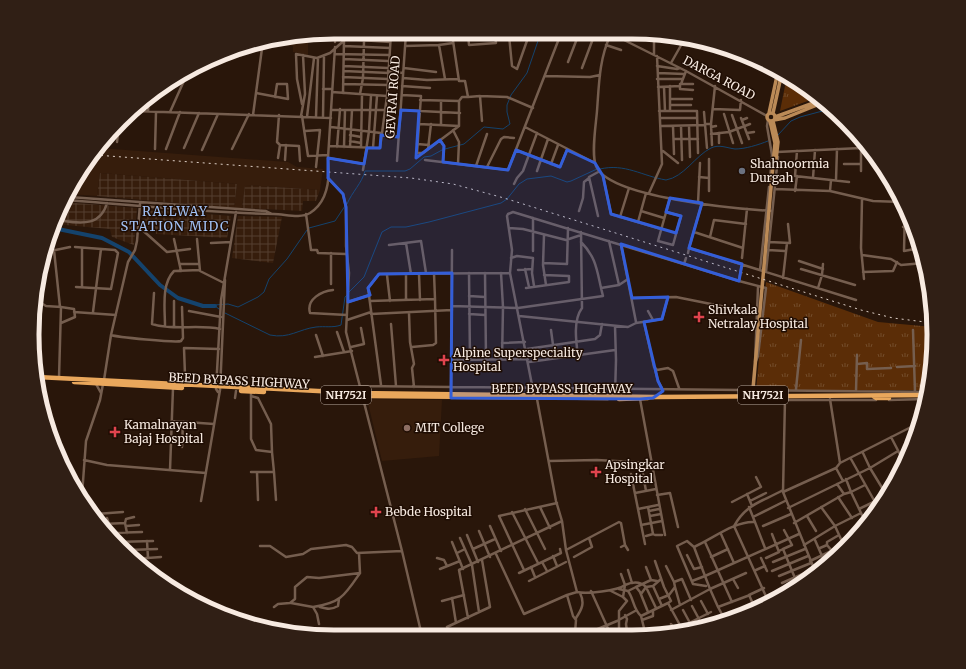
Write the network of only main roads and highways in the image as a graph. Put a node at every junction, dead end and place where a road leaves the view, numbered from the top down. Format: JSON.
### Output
{"nodes":[{"id":1,"x":777,"y":78,"type":"edge"},
{"id":2,"x":780,"y":80,"type":"edge"},
{"id":3,"x":814,"y":103,"type":"edge"},
{"id":4,"x":817,"y":105,"type":"edge"},
{"id":5,"x":771,"y":118,"type":"junction"},
{"id":6,"x":772,"y":185,"type":"junction"},
{"id":7,"x":43,"y":377,"type":"edge"},
{"id":8,"x":43,"y":380,"type":"edge"},
{"id":9,"x":104,"y":382,"type":"junction"},
{"id":10,"x":218,"y":389,"type":"junction"},
{"id":11,"x":362,"y":395,"type":"junction"},
{"id":12,"x":920,"y":396,"type":"edge"},
{"id":13,"x":535,"y":397,"type":"junction"},
{"id":14,"x":658,"y":397,"type":"junction"},
{"id":15,"x":752,"y":400,"type":"road end"}],
"edges":[{"from":1,"to":5,"type":"main road"},
{"from":2,"to":5,"type":"main road"},
{"from":3,"to":5,"type":"main road"},
{"from":4,"to":5,"type":"main road"},
{"from":5,"to":6,"type":"main road"},
{"from":5,"to":6,"type":"main road"},
{"from":6,"to":15,"type":"main road"},
{"from":7,"to":9,"type":"highway","name":"BEED BYPASS HIGHWAY","number":"NH752I"},
{"from":8,"to":9,"type":"highway","name":"BEED BYPASS HIGHWAY","number":"NH752I"},
{"from":9,"to":10,"type":"highway","name":"BEED BYPASS HIGHWAY","number":"NH752I"},
{"from":9,"to":10,"type":"highway","name":"BEED BYPASS HIGHWAY","number":"NH752I"},
{"from":10,"to":11,"type":"highway","name":"BEED BYPASS HIGHWAY","number":"NH752I"},
{"from":10,"to":11,"type":"highway","name":"BEED BYPASS HIGHWAY","number":"NH752I"},
{"from":11,"to":13,"type":"highway","name":"BEED BYPASS HIGHWAY","number":"NH752I"},
{"from":12,"to":14,"type":"highway","name":"BEED BYPASS HIGHWAY","number":"NH752I"},
{"from":13,"to":14,"type":"highway","name":"BEED BYPASS HIGHWAY","number":"NH752I"},
{"from":13,"to":14,"type":"highway","name":"BEED BYPASS HIGHWAY","number":"NH752I"}]}
